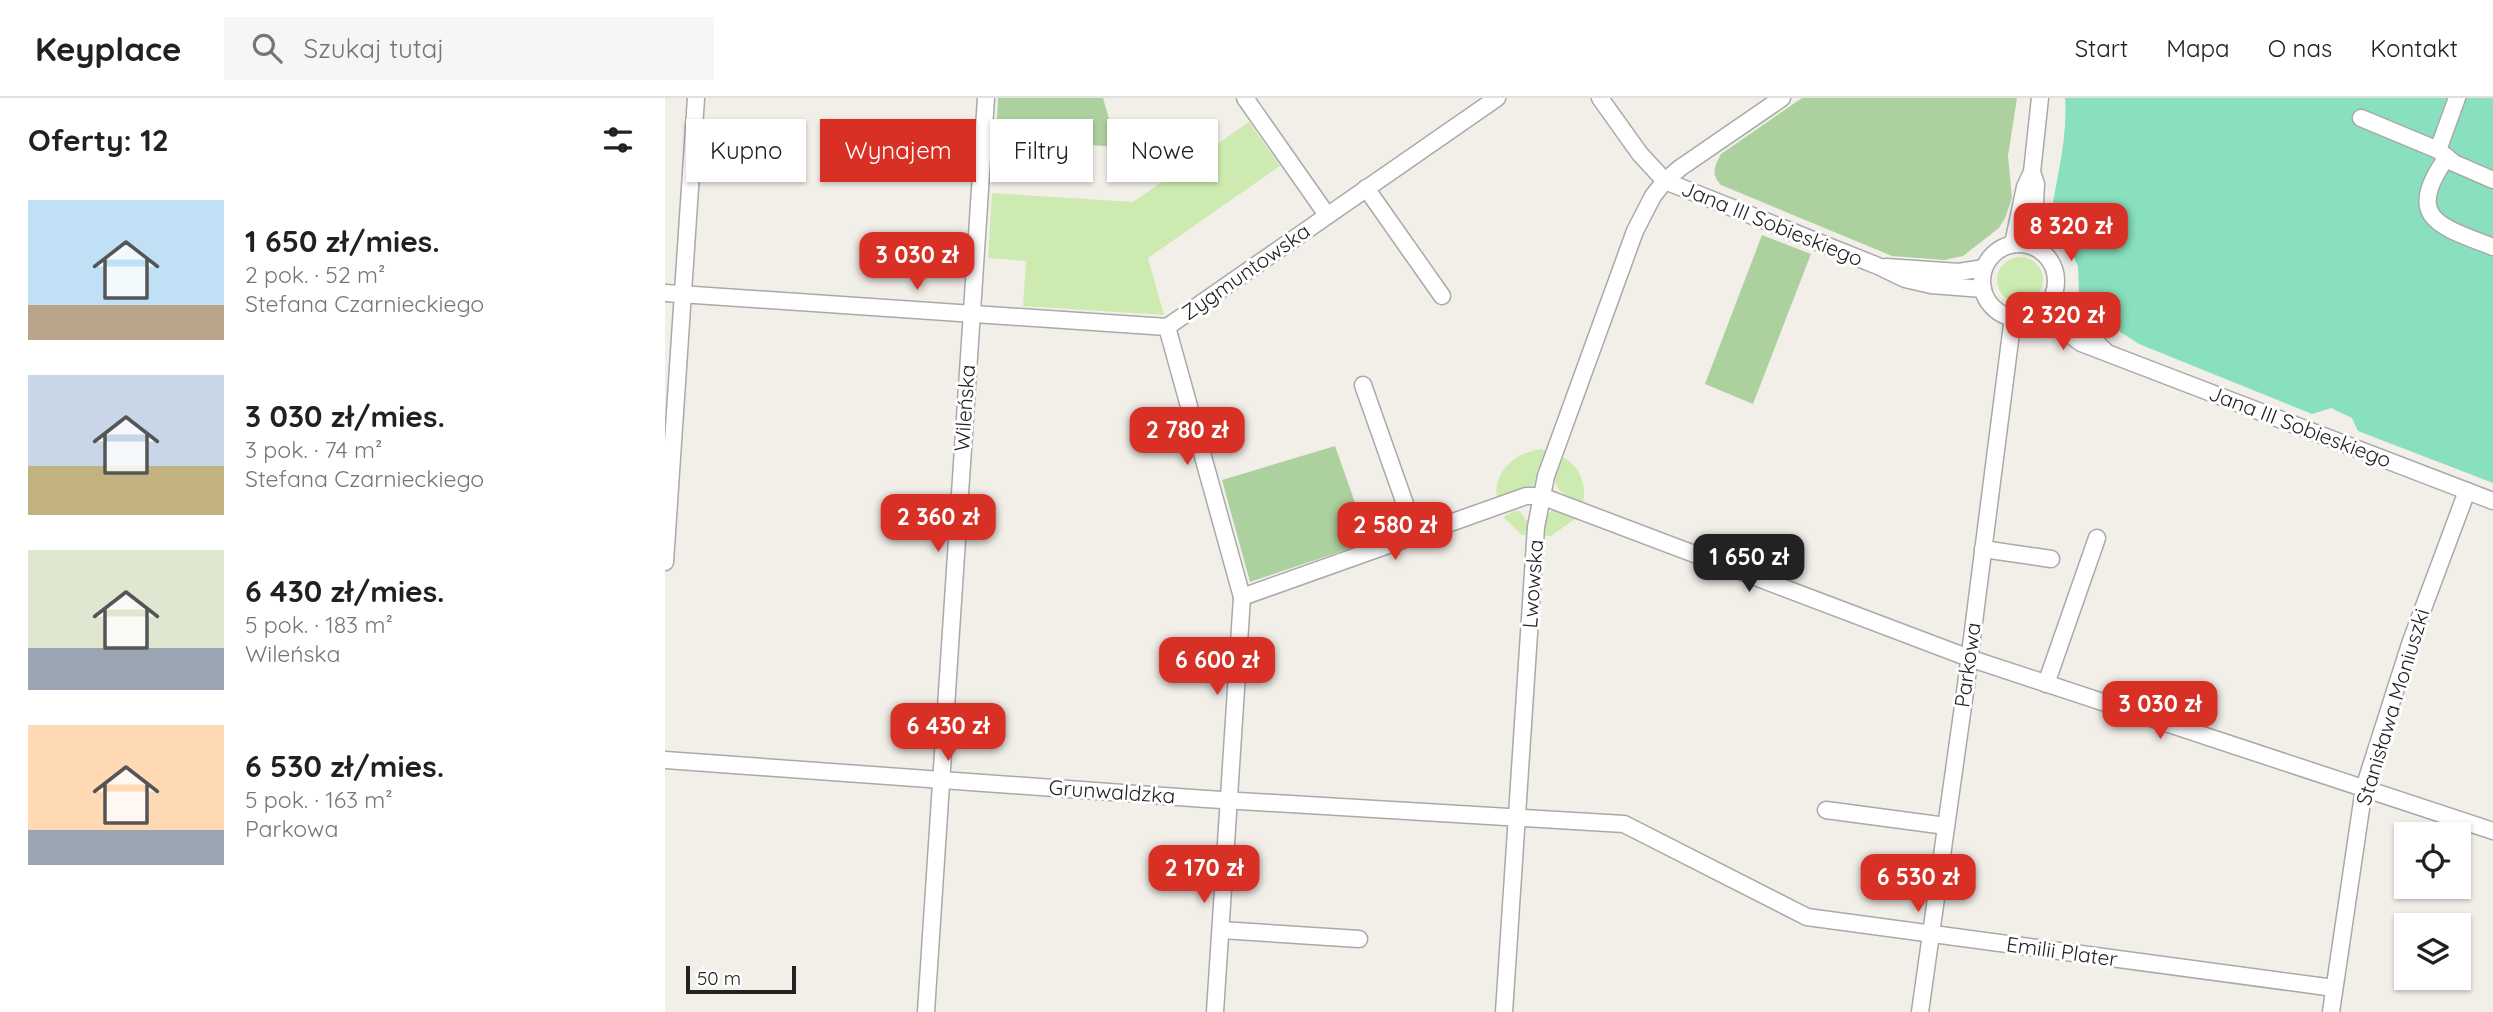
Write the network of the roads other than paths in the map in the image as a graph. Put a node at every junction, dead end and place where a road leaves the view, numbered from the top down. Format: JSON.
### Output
{"nodes":[{"id":1,"x":696,"y":98,"type":"edge"},
{"id":2,"x":986,"y":98,"type":"edge"},
{"id":3,"x":1245,"y":98,"type":"edge"},
{"id":4,"x":1497,"y":98,"type":"edge"},
{"id":5,"x":1600,"y":98,"type":"edge"},
{"id":6,"x":1781,"y":98,"type":"edge"},
{"id":7,"x":2040,"y":98,"type":"edge"},
{"id":8,"x":2457,"y":98,"type":"edge"},
{"id":9,"x":2361,"y":118,"type":"dead end"},
{"id":10,"x":2442,"y":153,"type":"junction"},
{"id":11,"x":2032,"y":172,"type":"junction"},
{"id":12,"x":2493,"y":180,"type":"edge"},
{"id":13,"x":1665,"y":181,"type":"junction"},
{"id":14,"x":1366,"y":188,"type":"junction"},
{"id":15,"x":1327,"y":215,"type":"junction"},
{"id":16,"x":2013,"y":244,"type":"junction"},
{"id":17,"x":2035,"y":247,"type":"junction"},
{"id":18,"x":2493,"y":247,"type":"edge"},
{"id":19,"x":1878,"y":266,"type":"junction"},
{"id":20,"x":1984,"y":268,"type":"junction"},
{"id":21,"x":1983,"y":289,"type":"junction"},
{"id":22,"x":665,"y":293,"type":"edge"},
{"id":23,"x":683,"y":294,"type":"junction"},
{"id":24,"x":1443,"y":296,"type":"dead end"},
{"id":25,"x":2052,"y":298,"type":"junction"},
{"id":26,"x":2040,"y":312,"type":"junction"},
{"id":27,"x":971,"y":314,"type":"junction"},
{"id":28,"x":2013,"y":317,"type":"junction"},
{"id":29,"x":1167,"y":327,"type":"junction"},
{"id":30,"x":2107,"y":353,"type":"junction"},
{"id":31,"x":1363,"y":385,"type":"dead end"},
{"id":32,"x":2467,"y":491,"type":"junction"},
{"id":33,"x":1541,"y":496,"type":"junction"},
{"id":34,"x":2493,"y":501,"type":"edge"},
{"id":35,"x":1416,"y":535,"type":"junction"},
{"id":36,"x":2097,"y":538,"type":"dead end"},
{"id":37,"x":1983,"y":550,"type":"junction"},
{"id":38,"x":2051,"y":559,"type":"dead end"},
{"id":39,"x":665,"y":562,"type":"edge"},
{"id":40,"x":1242,"y":597,"type":"junction"},
{"id":41,"x":1969,"y":658,"type":"junction"},
{"id":42,"x":2046,"y":684,"type":"junction"},
{"id":43,"x":665,"y":760,"type":"edge"},
{"id":44,"x":941,"y":781,"type":"junction"},
{"id":45,"x":2364,"y":788,"type":"junction"},
{"id":46,"x":1229,"y":800,"type":"junction"},
{"id":47,"x":1826,"y":810,"type":"dead end"},
{"id":48,"x":1517,"y":817,"type":"junction"},
{"id":49,"x":1946,"y":826,"type":"junction"},
{"id":50,"x":2493,"y":831,"type":"edge"},
{"id":51,"x":1163,"y":864,"type":"dead end"},
{"id":52,"x":1225,"y":870,"type":"junction"},
{"id":53,"x":1221,"y":930,"type":"junction"},
{"id":54,"x":1931,"y":934,"type":"junction"},
{"id":55,"x":1359,"y":939,"type":"dead end"},
{"id":56,"x":2335,"y":988,"type":"junction"},
{"id":57,"x":926,"y":1012,"type":"edge"},
{"id":58,"x":1215,"y":1012,"type":"edge"},
{"id":59,"x":1504,"y":1012,"type":"edge"},
{"id":60,"x":1920,"y":1012,"type":"edge"},
{"id":61,"x":2331,"y":1012,"type":"edge"}],
"edges":[{"from":1,"to":23,"type":"street"},
{"from":2,"to":27,"type":"street","name":"Wileńska"},
{"from":3,"to":15,"type":"street"},
{"from":4,"to":14,"type":"street","name":"Zygmuntowska"},
{"from":5,"to":13,"type":"street"},
{"from":6,"to":13,"type":"street","name":"Lwowska"},
{"from":7,"to":11,"type":"street"},
{"from":8,"to":10,"type":"street"},
{"from":9,"to":10,"type":"street"},
{"from":10,"to":12,"type":"street"},
{"from":10,"to":18,"type":"street"},
{"from":11,"to":16,"type":"street"},
{"from":11,"to":17,"type":"street"},
{"from":13,"to":19,"type":"street","name":"Jana III Sobieskiego"},
{"from":13,"to":33,"type":"street","name":"Lwowska"},
{"from":14,"to":15,"type":"street","name":"Zygmuntowska"},
{"from":14,"to":24,"type":"street"},
{"from":15,"to":29,"type":"street","name":"Zygmuntowska"},
{"from":16,"to":17,"type":"street"},
{"from":16,"to":20,"type":"street"},
{"from":17,"to":25,"type":"street"},
{"from":19,"to":20,"type":"street","name":"Jana III Sobieskiego"},
{"from":19,"to":21,"type":"street","name":"Jana III Sobieskiego"},
{"from":20,"to":21,"type":"street"},
{"from":21,"to":28,"type":"street"},
{"from":22,"to":23,"type":"street","name":"Zygmuntowska"},
{"from":23,"to":27,"type":"street","name":"Zygmuntowska"},
{"from":23,"to":39,"type":"street"},
{"from":25,"to":26,"type":"street"},
{"from":25,"to":30,"type":"street","name":"Jana III Sobieskiego"},
{"from":26,"to":28,"type":"street"},
{"from":26,"to":30,"type":"street","name":"Jana III Sobieskiego"},
{"from":27,"to":29,"type":"street","name":"Zygmuntowska"},
{"from":27,"to":44,"type":"street","name":"Wileńska"},
{"from":28,"to":37,"type":"street","name":"Parkowa"},
{"from":29,"to":40,"type":"street"},
{"from":30,"to":32,"type":"street","name":"Jana III Sobieskiego"},
{"from":31,"to":35,"type":"street"},
{"from":32,"to":34,"type":"street","name":"Jana III Sobieskiego"},
{"from":32,"to":45,"type":"street","name":"Stanisława Moniuszki"},
{"from":33,"to":35,"type":"street"},
{"from":33,"to":41,"type":"street"},
{"from":33,"to":48,"type":"street","name":"Lwowska"},
{"from":35,"to":40,"type":"street"},
{"from":36,"to":42,"type":"street"},
{"from":37,"to":38,"type":"street"},
{"from":37,"to":41,"type":"street","name":"Parkowa"},
{"from":40,"to":46,"type":"street"},
{"from":41,"to":42,"type":"street"},
{"from":41,"to":49,"type":"street","name":"Parkowa"},
{"from":42,"to":45,"type":"street"},
{"from":43,"to":44,"type":"street","name":"Grunwaldzka"},
{"from":44,"to":46,"type":"street","name":"Grunwaldzka"},
{"from":44,"to":57,"type":"street","name":"Wileńska"},
{"from":45,"to":50,"type":"street"},
{"from":45,"to":56,"type":"street","name":"Stanisława Moniuszki"},
{"from":46,"to":48,"type":"street","name":"Grunwaldzka"},
{"from":46,"to":52,"type":"street"},
{"from":47,"to":49,"type":"street"},
{"from":48,"to":54,"type":"street","name":"Emilii Plater"},
{"from":48,"to":59,"type":"street","name":"Lwowska"},
{"from":49,"to":54,"type":"street","name":"Parkowa"},
{"from":51,"to":52,"type":"street"},
{"from":52,"to":53,"type":"street"},
{"from":53,"to":55,"type":"street"},
{"from":53,"to":58,"type":"street"},
{"from":54,"to":56,"type":"street","name":"Emilii Plater"},
{"from":54,"to":60,"type":"street","name":"Parkowa"},
{"from":56,"to":61,"type":"street","name":"Stanisława Moniuszki"}]}
